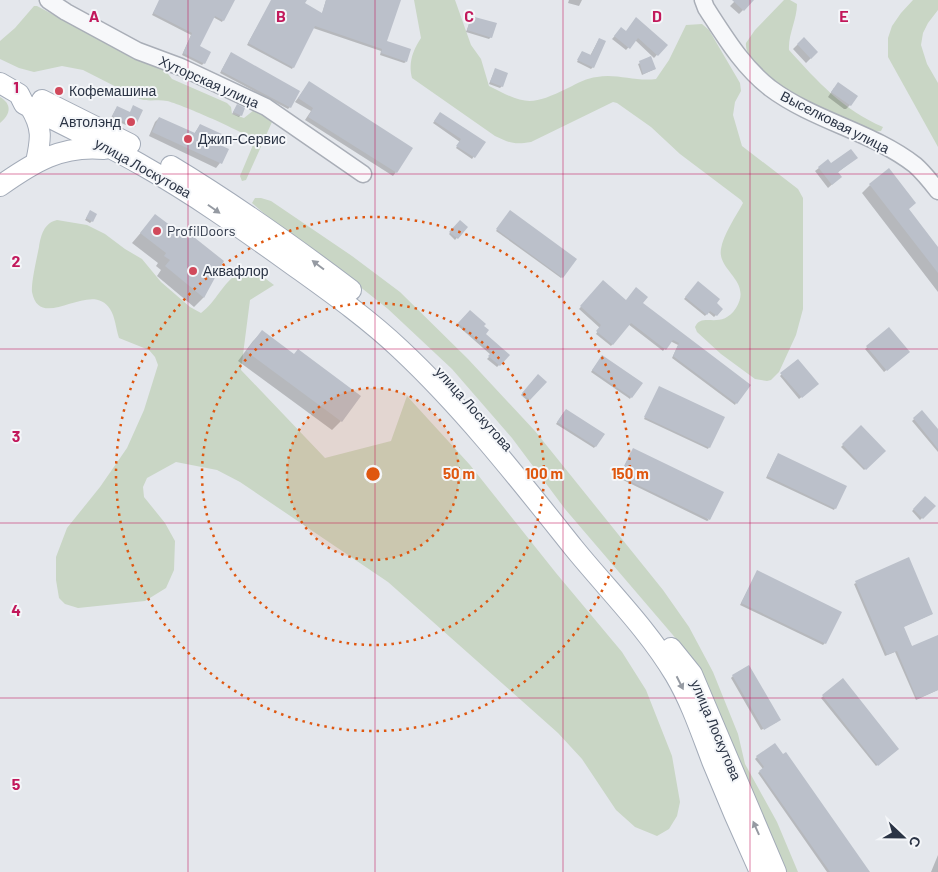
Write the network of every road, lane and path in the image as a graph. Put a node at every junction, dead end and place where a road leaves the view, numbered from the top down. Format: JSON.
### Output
{"nodes":[{"id":1,"x":48,"y":0,"type":"edge"},
{"id":2,"x":703,"y":0,"type":"edge"},
{"id":3,"x":14,"y":93,"type":"edge"},
{"id":4,"x":63,"y":117,"type":"junction"},
{"id":5,"x":111,"y":150,"type":"junction"},
{"id":6,"x":36,"y":162,"type":"junction"},
{"id":7,"x":363,"y":174,"type":"dead end"},
{"id":8,"x":0,"y":186,"type":"edge"},
{"id":9,"x":938,"y":191,"type":"edge"},
{"id":10,"x":760,"y":872,"type":"edge"},
{"id":11,"x":776,"y":872,"type":"edge"}],
"edges":[{"from":1,"to":7,"type":"street","name":"Хуторская улица"},
{"from":2,"to":9,"type":"street","name":"Выселковая улица"},
{"from":3,"to":4,"type":"main road","name":"улица Лоскутова"},
{"from":3,"to":6,"type":"main road"},
{"from":4,"to":5,"type":"main road","name":"улица Лоскутова"},
{"from":4,"to":6,"type":"main road"},
{"from":11,"to":4,"type":"main road","name":"улица Лоскутова","one_way":true},
{"from":5,"to":6,"type":"main road"},
{"from":5,"to":10,"type":"main road","name":"улица Лоскутова","one_way":true},
{"from":6,"to":8,"type":"main road"}]}
